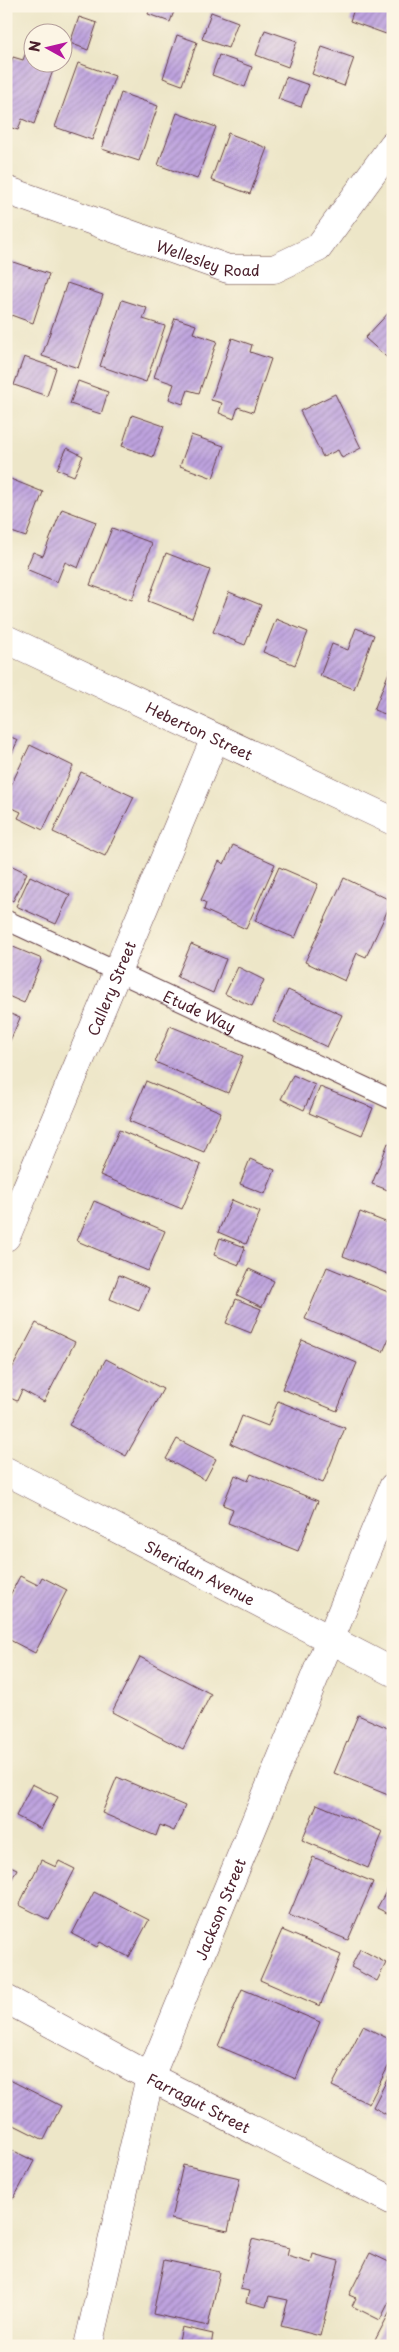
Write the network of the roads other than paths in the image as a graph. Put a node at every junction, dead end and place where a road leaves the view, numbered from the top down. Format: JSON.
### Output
{"nodes":[{"id":1,"x":393,"y":145,"type":"edge"},
{"id":2,"x":6,"y":190,"type":"edge"},
{"id":3,"x":6,"y":639,"type":"edge"},
{"id":4,"x":215,"y":738,"type":"junction"},
{"id":5,"x":393,"y":822,"type":"edge"},
{"id":6,"x":6,"y":920,"type":"edge"},
{"id":7,"x":118,"y":973,"type":"junction"},
{"id":8,"x":393,"y":1100,"type":"edge"},
{"id":9,"x":6,"y":1237,"type":"edge"},
{"id":10,"x":6,"y":1471,"type":"edge"},
{"id":11,"x":393,"y":1487,"type":"edge"},
{"id":12,"x":329,"y":1639,"type":"junction"},
{"id":13,"x":393,"y":1672,"type":"edge"},
{"id":14,"x":6,"y":1999,"type":"edge"},
{"id":15,"x":150,"y":2076,"type":"junction"},
{"id":16,"x":393,"y":2202,"type":"edge"},
{"id":17,"x":88,"y":2346,"type":"edge"}],
"edges":[{"from":1,"to":2,"type":"street","name":"Wellesley Road"},
{"from":3,"to":4,"type":"street","name":"Heberton Street"},
{"from":4,"to":5,"type":"street","name":"Heberton Street"},
{"from":4,"to":7,"type":"street","name":"Callery Street"},
{"from":6,"to":7,"type":"lane","name":"Etude Way"},
{"from":7,"to":8,"type":"lane","name":"Etude Way"},
{"from":7,"to":9,"type":"street","name":"Callery Street"},
{"from":10,"to":12,"type":"street","name":"Sheridan Avenue"},
{"from":11,"to":12,"type":"street","name":"Jackson Street"},
{"from":12,"to":13,"type":"street","name":"Sheridan Avenue"},
{"from":12,"to":15,"type":"street","name":"Jackson Street"},
{"from":14,"to":15,"type":"street","name":"Farragut Street"},
{"from":15,"to":16,"type":"street","name":"Farragut Street"},
{"from":15,"to":17,"type":"street","name":"Jackson Street"}]}
